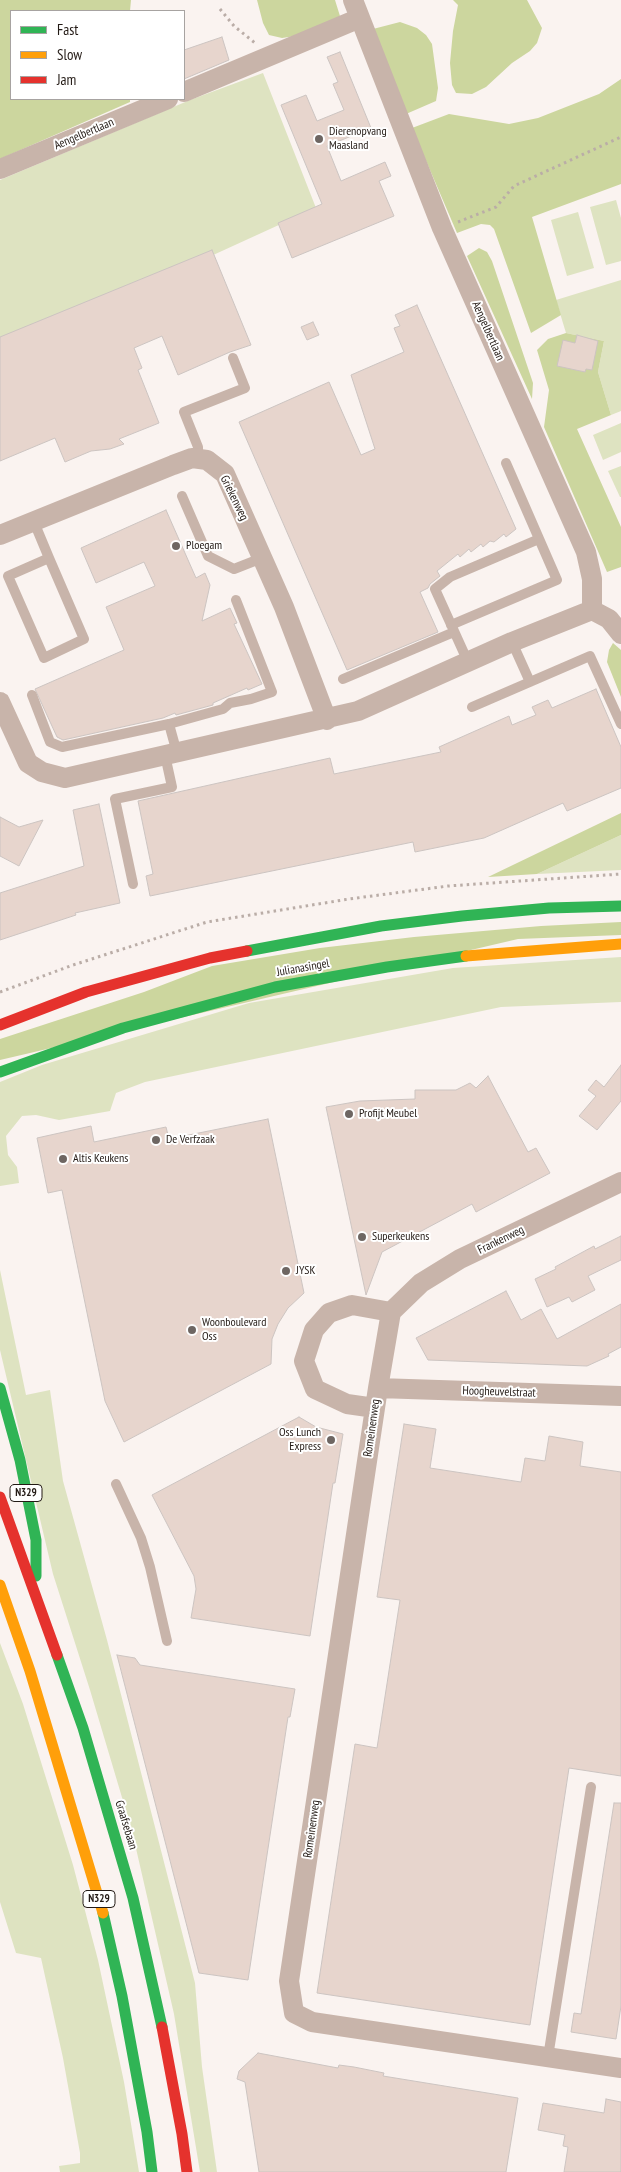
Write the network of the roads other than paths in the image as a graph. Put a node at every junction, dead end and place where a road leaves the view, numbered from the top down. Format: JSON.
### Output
{"nodes":[{"id":1,"x":356,"y":9,"type":"edge"},
{"id":2,"x":185,"y":92,"type":"edge"},
{"id":3,"x":166,"y":100,"type":"edge"},
{"id":4,"x":0,"y":169,"type":"edge"},
{"id":5,"x":233,"y":358,"type":"dead end"},
{"id":6,"x":198,"y":459,"type":"junction"},
{"id":7,"x":506,"y":463,"type":"dead end"},
{"id":8,"x":182,"y":496,"type":"dead end"},
{"id":9,"x":34,"y":522,"type":"junction"},
{"id":10,"x":0,"y":535,"type":"edge"},
{"id":11,"x":539,"y":539,"type":"junction"},
{"id":12,"x":49,"y":558,"type":"junction"},
{"id":13,"x":262,"y":558,"type":"junction"},
{"id":14,"x":236,"y":600,"type":"dead end"},
{"id":15,"x":592,"y":610,"type":"junction"},
{"id":16,"x":452,"y":628,"type":"junction"},
{"id":17,"x":621,"y":634,"type":"edge"},
{"id":18,"x":512,"y":642,"type":"junction"},
{"id":19,"x":468,"y":662,"type":"junction"},
{"id":20,"x":343,"y":679,"type":"dead end"},
{"id":21,"x":530,"y":682,"type":"junction"},
{"id":22,"x":32,"y":695,"type":"dead end"},
{"id":23,"x":0,"y":702,"type":"edge"},
{"id":24,"x":472,"y":706,"type":"dead end"},
{"id":25,"x":327,"y":720,"type":"junction"},
{"id":26,"x":169,"y":724,"type":"junction"},
{"id":27,"x":621,"y":724,"type":"edge"},
{"id":28,"x":171,"y":754,"type":"junction"},
{"id":29,"x":133,"y":884,"type":"dead end"},
{"id":30,"x":621,"y":906,"type":"edge"},
{"id":31,"x":621,"y":944,"type":"edge"},
{"id":32,"x":0,"y":1026,"type":"edge"},
{"id":33,"x":0,"y":1072,"type":"edge"},
{"id":34,"x":621,"y":1182,"type":"edge"},
{"id":35,"x":391,"y":1312,"type":"junction"},
{"id":36,"x":0,"y":1388,"type":"edge"},
{"id":37,"x":378,"y":1388,"type":"junction"},
{"id":38,"x":621,"y":1396,"type":"edge"},
{"id":39,"x":375,"y":1408,"type":"junction"},
{"id":40,"x":116,"y":1484,"type":"dead end"},
{"id":41,"x":0,"y":1497,"type":"edge"},
{"id":42,"x":0,"y":1586,"type":"edge"},
{"id":43,"x":37,"y":1600,"type":"junction"},
{"id":44,"x":0,"y":1618,"type":"edge"},
{"id":45,"x":167,"y":1641,"type":"dead end"},
{"id":46,"x":30,"y":1671,"type":"junction"},
{"id":47,"x":591,"y":1787,"type":"dead end"},
{"id":48,"x":548,"y":2057,"type":"junction"},
{"id":49,"x":621,"y":2068,"type":"edge"},
{"id":50,"x":152,"y":2172,"type":"edge"},
{"id":51,"x":187,"y":2172,"type":"edge"}],
"edges":[{"from":1,"to":2,"type":"street","name":"Aengelbertlaan"},
{"from":1,"to":15,"type":"street","name":"Aengelbertlaan"},
{"from":3,"to":4,"type":"street","name":"Aengelbertlaan"},
{"from":5,"to":6,"type":"lane"},
{"from":6,"to":9,"type":"street"},
{"from":6,"to":13,"type":"street","name":"Griekenweg"},
{"from":7,"to":11,"type":"lane"},
{"from":8,"to":13,"type":"lane"},
{"from":9,"to":10,"type":"street"},
{"from":9,"to":12,"type":"lane"},
{"from":11,"to":16,"type":"lane"},
{"from":11,"to":16,"type":"lane"},
{"from":12,"to":12,"type":"lane"},
{"from":13,"to":25,"type":"street","name":"Griekenweg"},
{"from":14,"to":26,"type":"lane"},
{"from":15,"to":17,"type":"street"},
{"from":15,"to":18,"type":"street"},
{"from":16,"to":19,"type":"lane"},
{"from":16,"to":20,"type":"lane"},
{"from":18,"to":19,"type":"street"},
{"from":18,"to":21,"type":"lane"},
{"from":19,"to":25,"type":"street"},
{"from":21,"to":24,"type":"lane"},
{"from":21,"to":27,"type":"lane"},
{"from":22,"to":26,"type":"lane"},
{"from":23,"to":28,"type":"street"},
{"from":25,"to":28,"type":"street"},
{"from":26,"to":28,"type":"lane"},
{"from":28,"to":29,"type":"lane"},
{"from":30,"to":32,"type":"main road"},
{"from":31,"to":33,"type":"main road","name":"Julianasingel"},
{"from":34,"to":35,"type":"street","name":"Frankenweg"},
{"from":35,"to":37,"type":"street"},
{"from":35,"to":39,"type":"street"},
{"from":36,"to":43,"type":"main road","number":"N329"},
{"from":37,"to":38,"type":"street","name":"Hoogheuvelstraat"},
{"from":37,"to":39,"type":"street","name":"Romeinenweg"},
{"from":39,"to":48,"type":"street","name":"Romeinenweg"},
{"from":40,"to":45,"type":"lane"},
{"from":41,"to":43,"type":"main road","name":"Graafsebaan","number":"N329"},
{"from":42,"to":46,"type":"main road","number":"N329"},
{"from":43,"to":51,"type":"main road","name":"Graafsebaan","number":"N329"},
{"from":44,"to":46,"type":"main road","number":"N329"},
{"from":46,"to":50,"type":"main road","number":"N329"},
{"from":47,"to":48,"type":"lane"},
{"from":48,"to":49,"type":"street","name":"Romeinenweg"}]}
